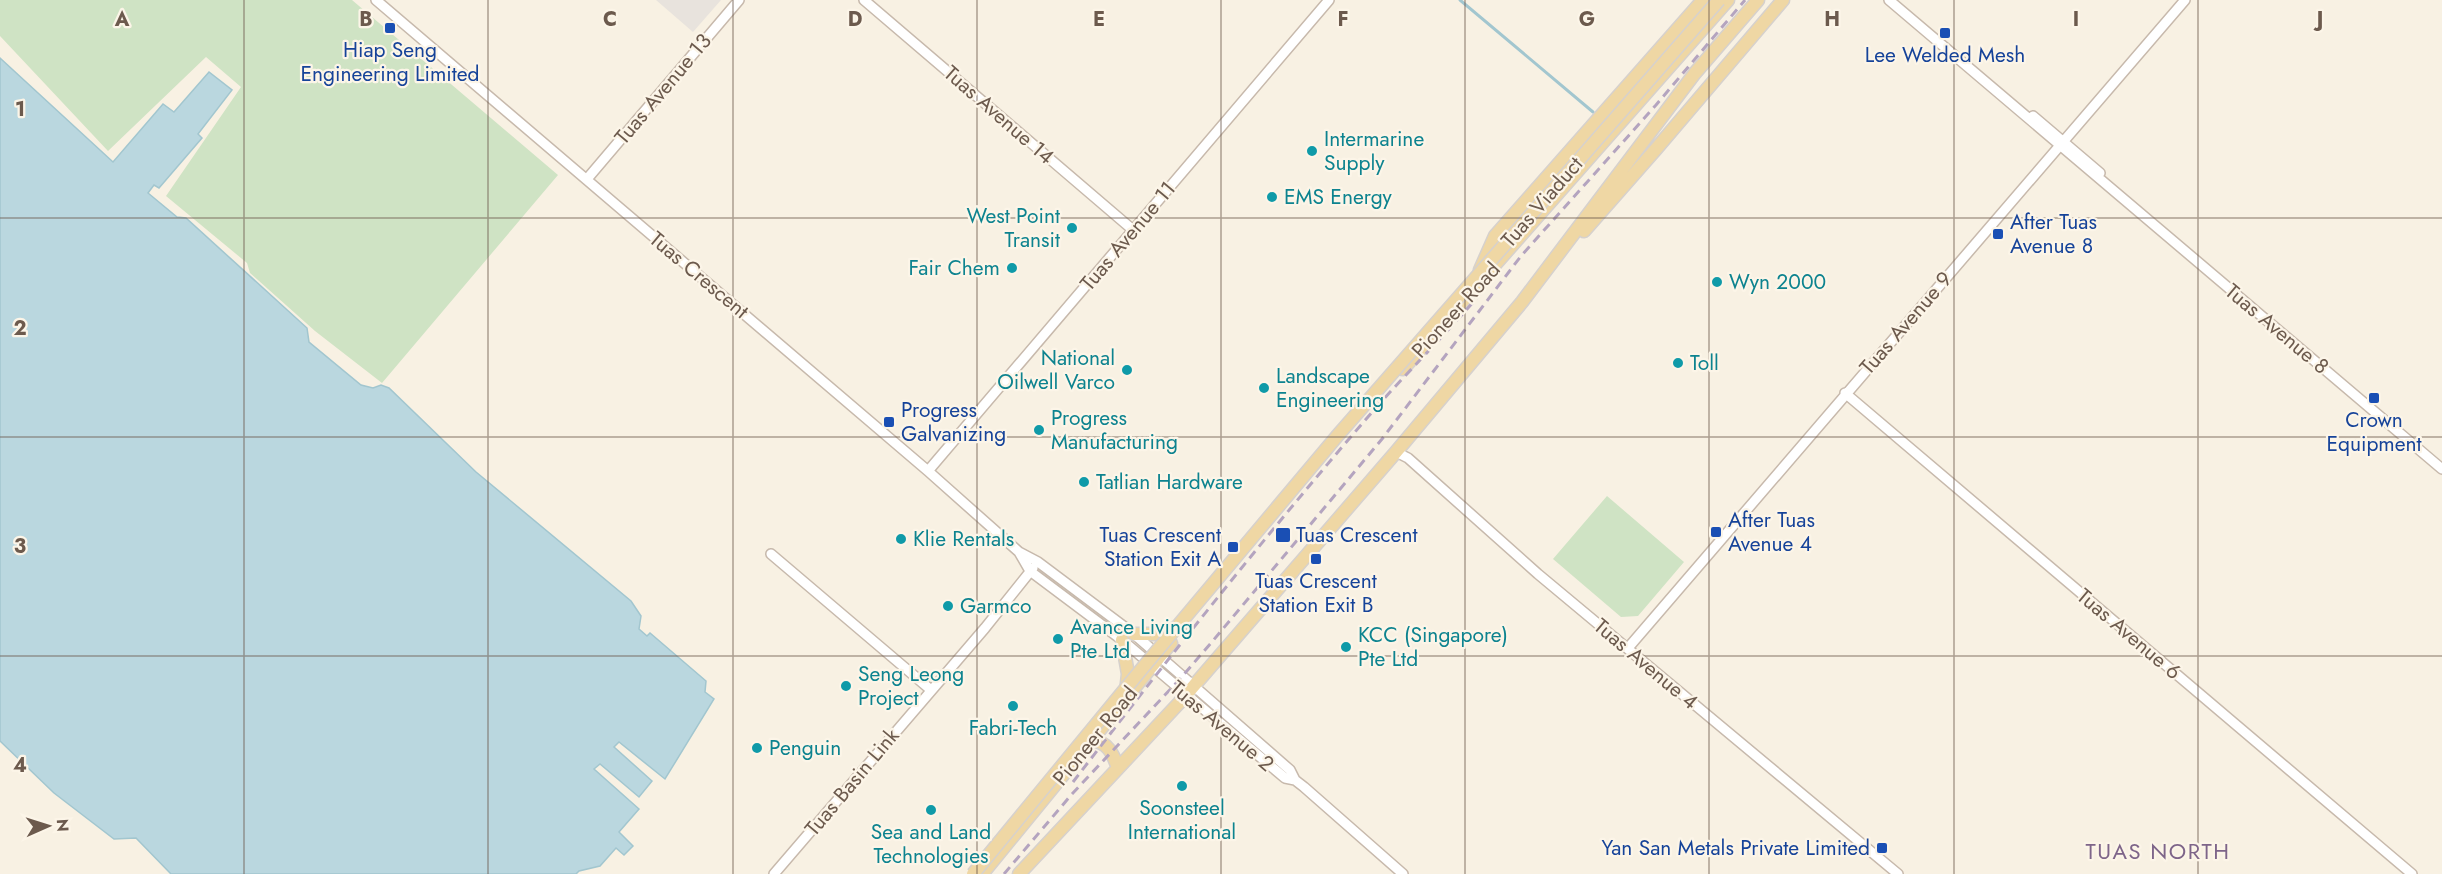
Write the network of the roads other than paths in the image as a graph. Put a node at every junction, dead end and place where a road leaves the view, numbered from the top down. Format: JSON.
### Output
{"nodes":[{"id":1,"x":376,"y":0,"type":"edge"},
{"id":2,"x":739,"y":0,"type":"edge"},
{"id":3,"x":864,"y":0,"type":"edge"},
{"id":4,"x":1329,"y":0,"type":"edge"},
{"id":5,"x":1703,"y":0,"type":"edge"},
{"id":6,"x":1719,"y":0,"type":"edge"},
{"id":7,"x":1728,"y":0,"type":"edge"},
{"id":8,"x":1758,"y":0,"type":"edge"},
{"id":9,"x":1783,"y":0,"type":"edge"},
{"id":10,"x":1889,"y":0,"type":"edge"},
{"id":11,"x":2185,"y":0,"type":"edge"},
{"id":12,"x":2061,"y":143,"type":"junction"},
{"id":13,"x":587,"y":179,"type":"junction"},
{"id":14,"x":1133,"y":230,"type":"junction"},
{"id":15,"x":1479,"y":274,"type":"junction"},
{"id":16,"x":1526,"y":297,"type":"junction"},
{"id":17,"x":1845,"y":393,"type":"junction"},
{"id":18,"x":1396,"y":452,"type":"junction"},
{"id":19,"x":2441,"y":465,"type":"edge"},
{"id":20,"x":928,"y":471,"type":"junction"},
{"id":21,"x":1019,"y":552,"type":"junction"},
{"id":22,"x":771,"y":554,"type":"dead end"},
{"id":23,"x":1038,"y":561,"type":"junction"},
{"id":24,"x":1030,"y":571,"type":"junction"},
{"id":25,"x":1185,"y":625,"type":"junction"},
{"id":26,"x":1134,"y":634,"type":"junction"},
{"id":27,"x":1122,"y":640,"type":"junction"},
{"id":28,"x":1628,"y":648,"type":"junction"},
{"id":29,"x":1160,"y":656,"type":"junction"},
{"id":30,"x":1152,"y":667,"type":"junction"},
{"id":31,"x":1194,"y":685,"type":"junction"},
{"id":32,"x":931,"y":690,"type":"junction"},
{"id":33,"x":1185,"y":695,"type":"junction"},
{"id":34,"x":1125,"y":699,"type":"junction"},
{"id":35,"x":1092,"y":740,"type":"junction"},
{"id":36,"x":1118,"y":768,"type":"junction"},
{"id":37,"x":1295,"y":780,"type":"junction"},
{"id":38,"x":774,"y":874,"type":"edge"},
{"id":39,"x":973,"y":874,"type":"edge"},
{"id":40,"x":982,"y":874,"type":"edge"},
{"id":41,"x":1019,"y":874,"type":"edge"},
{"id":42,"x":1403,"y":874,"type":"edge"},
{"id":43,"x":1898,"y":874,"type":"edge"},
{"id":44,"x":2412,"y":874,"type":"edge"}],
"edges":[{"from":1,"to":13,"type":"street","name":"Tuas Crescent"},
{"from":2,"to":13,"type":"street","name":"Tuas Avenue 13"},
{"from":3,"to":14,"type":"street","name":"Tuas Avenue 14"},
{"from":4,"to":14,"type":"street","name":"Tuas Avenue 11"},
{"from":5,"to":15,"type":"main road"},
{"from":6,"to":15,"type":"main road","name":"Tuas Viaduct","bridge":true},
{"from":7,"to":25,"type":"main road","name":"Pioneer Road"},
{"from":8,"to":16,"type":"main road","name":"Pioneer Road"},
{"from":9,"to":16,"type":"main road"},
{"from":10,"to":12,"type":"street","name":"Tuas Avenue 8"},
{"from":11,"to":12,"type":"street","name":"Tuas Avenue 9"},
{"from":12,"to":17,"type":"street","name":"Tuas Avenue 9"},
{"from":12,"to":19,"type":"street","name":"Tuas Avenue 8"},
{"from":13,"to":20,"type":"street","name":"Tuas Crescent"},
{"from":14,"to":20,"type":"street","name":"Tuas Avenue 11"},
{"from":15,"to":39,"type":"main road","name":"Tuas Viaduct","bridge":true},
{"from":16,"to":18,"type":"main road","name":"Pioneer Road"},
{"from":17,"to":28,"type":"street","name":"Tuas Avenue 9"},
{"from":17,"to":44,"type":"street","name":"Tuas Avenue 6"},
{"from":18,"to":28,"type":"street","name":"Tuas Avenue 4"},
{"from":18,"to":31,"type":"main road","name":"Pioneer Road"},
{"from":20,"to":21,"type":"street","name":"Tuas Crescent"},
{"from":21,"to":23,"type":"street","name":"Tuas Crescent"},
{"from":21,"to":24,"type":"street","name":"Tuas Crescent"},
{"from":22,"to":32,"type":"street"},
{"from":23,"to":24,"type":"street","name":"Tuas Basin Link"},
{"from":23,"to":26,"type":"street","name":"Tuas Crescent"},
{"from":24,"to":27,"type":"street","name":"Tuas Crescent"},
{"from":24,"to":32,"type":"street","name":"Tuas Basin Link"},
{"from":25,"to":26,"type":"main road"},
{"from":25,"to":29,"type":"main road","name":"Pioneer Road"},
{"from":26,"to":29,"type":"street","name":"Tuas Crescent"},
{"from":27,"to":30,"type":"street","name":"Tuas Crescent"},
{"from":27,"to":34,"type":"main road"},
{"from":28,"to":43,"type":"street","name":"Tuas Avenue 4"},
{"from":29,"to":30,"type":"main road","name":"Pioneer Road"},
{"from":29,"to":31,"type":"street","name":"Tuas Crescent"},
{"from":30,"to":33,"type":"street","name":"Tuas Avenue 2"},
{"from":30,"to":34,"type":"main road","name":"Pioneer Road"},
{"from":31,"to":33,"type":"main road","name":"Pioneer Road"},
{"from":31,"to":37,"type":"street","name":"Tuas Avenue 2"},
{"from":32,"to":38,"type":"street","name":"Tuas Basin Link"},
{"from":33,"to":36,"type":"main road","name":"Pioneer Road"},
{"from":33,"to":37,"type":"street","name":"Tuas Avenue 2"},
{"from":34,"to":35,"type":"main road","name":"Pioneer Road"},
{"from":35,"to":36,"type":"main road"},
{"from":35,"to":40,"type":"main road","name":"Pioneer Road"},
{"from":36,"to":41,"type":"main road","name":"Pioneer Road"},
{"from":37,"to":42,"type":"street","name":"Tuas Avenue 2"}]}
